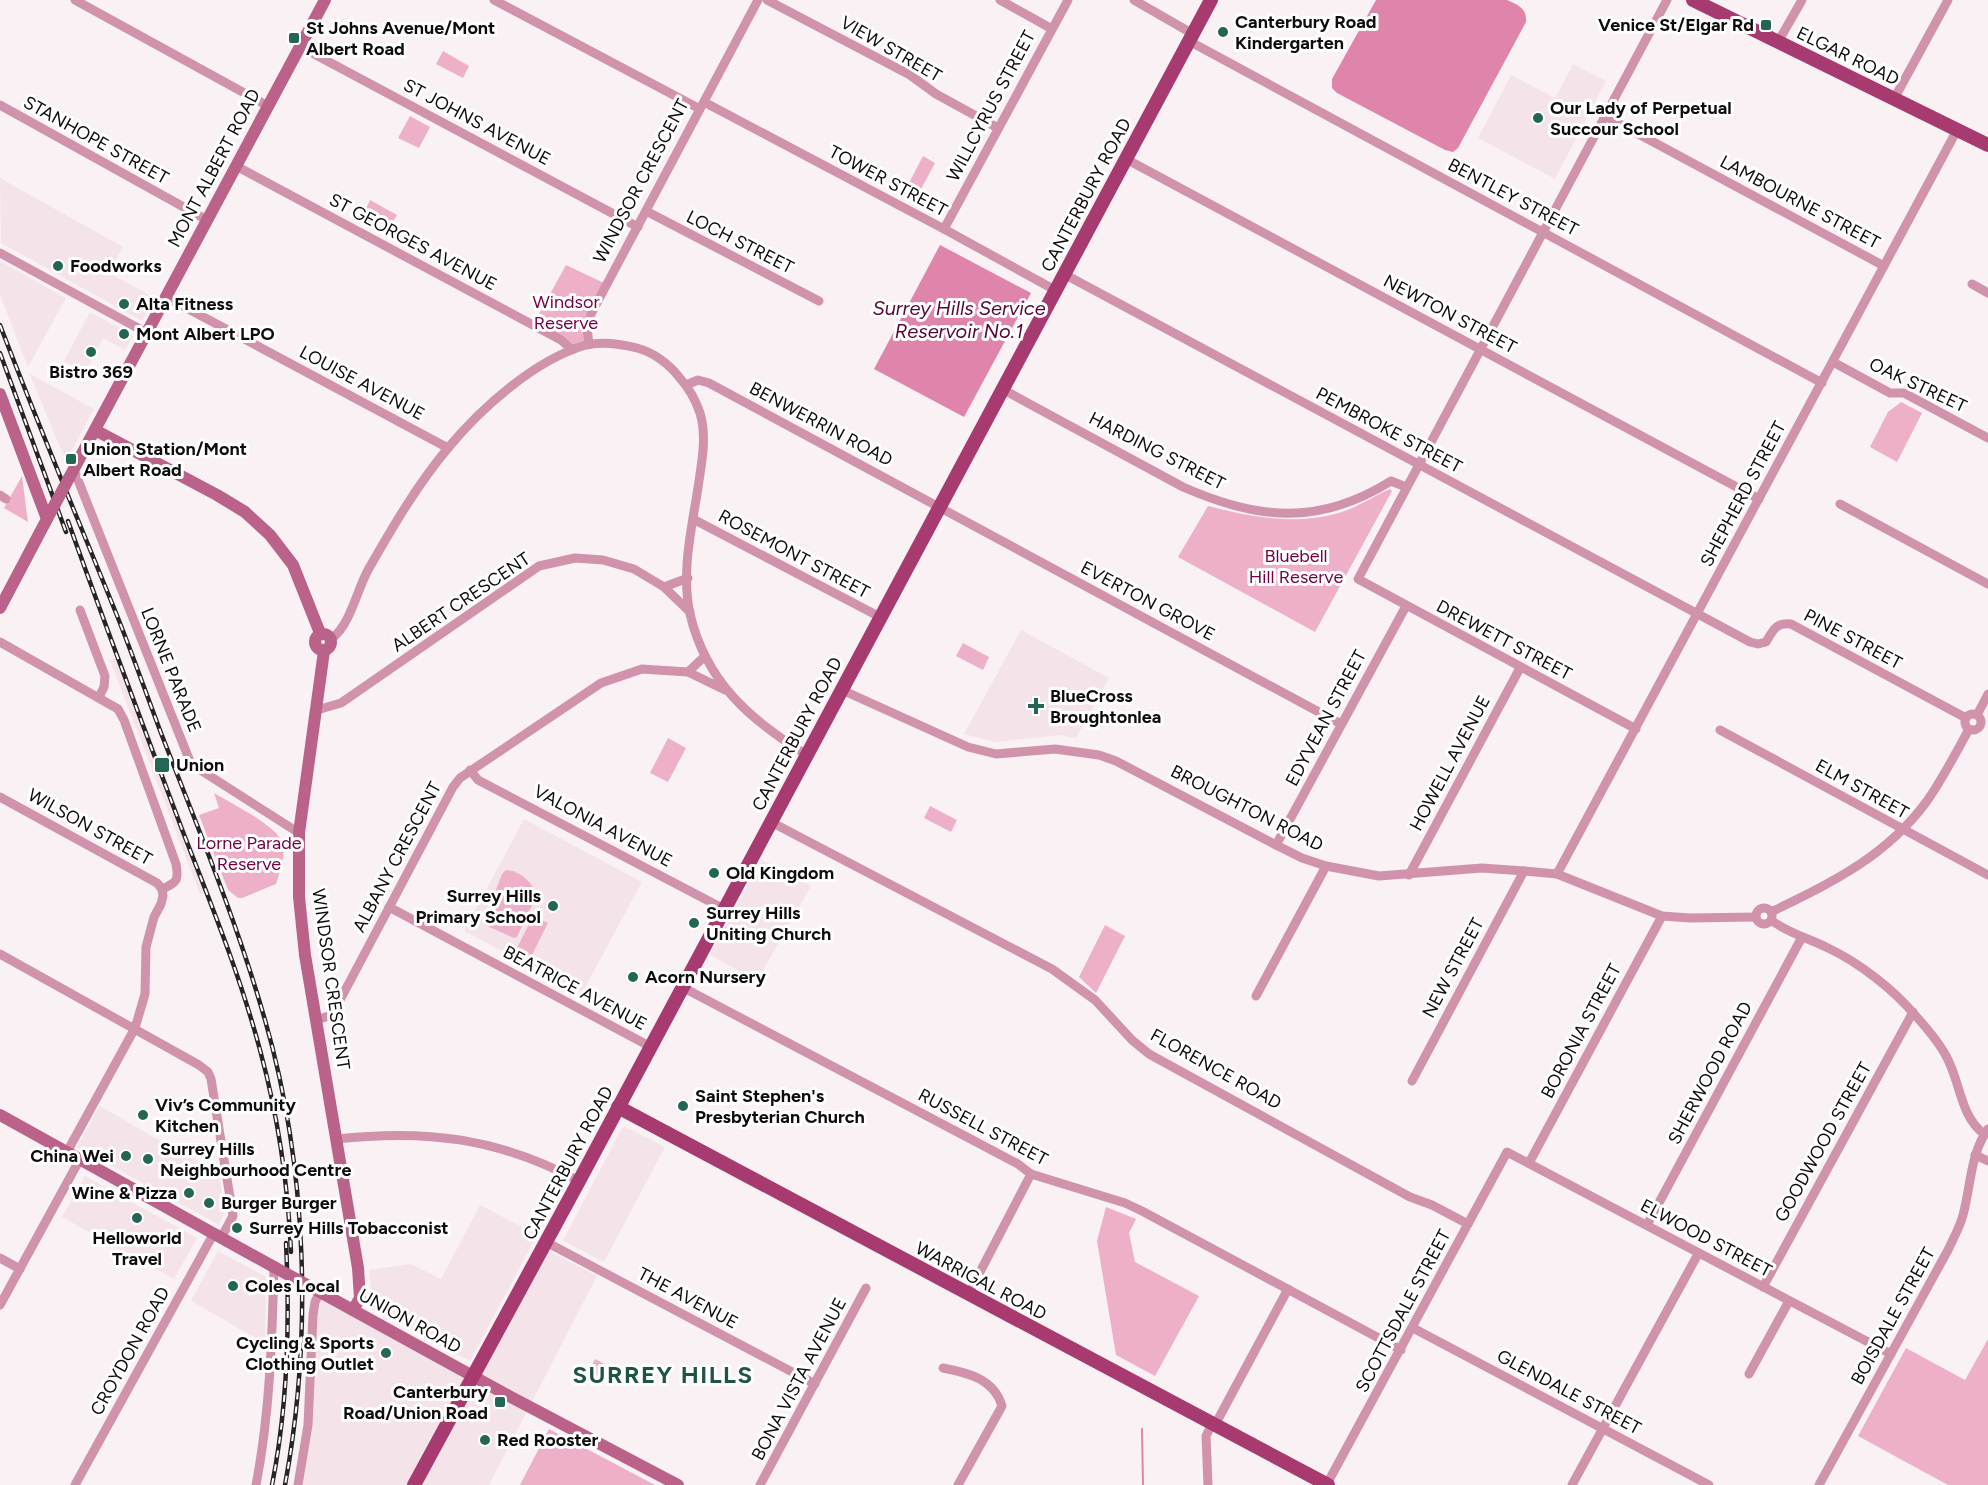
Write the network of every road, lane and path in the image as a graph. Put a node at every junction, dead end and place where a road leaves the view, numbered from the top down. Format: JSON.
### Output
{"nodes":[{"id":1,"x":75,"y":0,"type":"edge"},
{"id":2,"x":326,"y":0,"type":"edge"},
{"id":3,"x":494,"y":0,"type":"edge"},
{"id":4,"x":758,"y":0,"type":"edge"},
{"id":5,"x":767,"y":0,"type":"edge"},
{"id":6,"x":1000,"y":0,"type":"edge"},
{"id":7,"x":1068,"y":0,"type":"edge"},
{"id":8,"x":1134,"y":0,"type":"edge"},
{"id":9,"x":1211,"y":0,"type":"edge"},
{"id":10,"x":1667,"y":0,"type":"edge"},
{"id":11,"x":1693,"y":0,"type":"edge"},
{"id":12,"x":1802,"y":0,"type":"edge"},
{"id":13,"x":1948,"y":0,"type":"edge"},
{"id":14,"x":1052,"y":29,"type":"junction"},
{"id":15,"x":1191,"y":37,"type":"junction"},
{"id":16,"x":1778,"y":42,"type":"junction"},
{"id":17,"x":301,"y":47,"type":"junction"},
{"id":18,"x":1894,"y":99,"type":"junction"},
{"id":19,"x":0,"y":105,"type":"edge"},
{"id":20,"x":268,"y":106,"type":"junction"},
{"id":21,"x":702,"y":106,"type":"junction"},
{"id":22,"x":1605,"y":116,"type":"junction"},
{"id":23,"x":998,"y":128,"type":"junction"},
{"id":24,"x":1957,"y":130,"type":"junction"},
{"id":25,"x":1988,"y":145,"type":"edge"},
{"id":26,"x":1126,"y":159,"type":"junction"},
{"id":27,"x":236,"y":166,"type":"junction"},
{"id":28,"x":646,"y":211,"type":"junction"},
{"id":29,"x":207,"y":220,"type":"junction"},
{"id":30,"x":638,"y":226,"type":"junction"},
{"id":31,"x":944,"y":229,"type":"junction"},
{"id":32,"x":1543,"y":232,"type":"junction"},
{"id":33,"x":0,"y":253,"type":"edge"},
{"id":34,"x":1884,"y":266,"type":"junction"},
{"id":35,"x":1064,"y":274,"type":"junction"},
{"id":36,"x":1972,"y":284,"type":"dead end"},
{"id":37,"x":1055,"y":290,"type":"junction"},
{"id":38,"x":1988,"y":293,"type":"edge"},
{"id":39,"x":166,"y":297,"type":"junction"},
{"id":40,"x":819,"y":301,"type":"dead end"},
{"id":41,"x":147,"y":333,"type":"junction"},
{"id":42,"x":589,"y":345,"type":"junction"},
{"id":43,"x":1479,"y":349,"type":"junction"},
{"id":44,"x":572,"y":350,"type":"junction"},
{"id":45,"x":1833,"y":362,"type":"junction"},
{"id":46,"x":1822,"y":383,"type":"junction"},
{"id":47,"x":686,"y":385,"type":"junction"},
{"id":48,"x":1002,"y":389,"type":"junction"},
{"id":49,"x":0,"y":394,"type":"edge"},
{"id":50,"x":95,"y":430,"type":"junction"},
{"id":51,"x":1988,"y":438,"type":"edge"},
{"id":52,"x":448,"y":448,"type":"junction"},
{"id":53,"x":1418,"y":464,"type":"junction"},
{"id":54,"x":71,"y":474,"type":"junction"},
{"id":55,"x":1406,"y":487,"type":"junction"},
{"id":56,"x":1759,"y":499,"type":"junction"},
{"id":57,"x":1840,"y":504,"type":"dead end"},
{"id":58,"x":940,"y":507,"type":"junction"},
{"id":59,"x":47,"y":519,"type":"junction"},
{"id":60,"x":693,"y":519,"type":"junction"},
{"id":61,"x":688,"y":578,"type":"junction"},
{"id":62,"x":1988,"y":584,"type":"edge"},
{"id":63,"x":664,"y":586,"type":"junction"},
{"id":64,"x":1406,"y":606,"type":"junction"},
{"id":65,"x":0,"y":608,"type":"edge"},
{"id":66,"x":80,"y":610,"type":"dead end"},
{"id":67,"x":690,"y":612,"type":"junction"},
{"id":68,"x":1698,"y":614,"type":"junction"},
{"id":69,"x":880,"y":617,"type":"junction"},
{"id":70,"x":326,"y":636,"type":"junction"},
{"id":71,"x":0,"y":642,"type":"edge"},
{"id":72,"x":705,"y":656,"type":"junction"},
{"id":73,"x":1520,"y":668,"type":"junction"},
{"id":74,"x":688,"y":672,"type":"junction"},
{"id":75,"x":842,"y":690,"type":"junction"},
{"id":76,"x":727,"y":692,"type":"junction"},
{"id":77,"x":1988,"y":694,"type":"edge"},
{"id":78,"x":99,"y":697,"type":"junction"},
{"id":79,"x":317,"y":710,"type":"junction"},
{"id":80,"x":1977,"y":715,"type":"junction"},
{"id":81,"x":1966,"y":718,"type":"junction"},
{"id":82,"x":1341,"y":724,"type":"junction"},
{"id":83,"x":1984,"y":728,"type":"edge"},
{"id":84,"x":1636,"y":729,"type":"junction"},
{"id":85,"x":1969,"y":729,"type":"junction"},
{"id":86,"x":1720,"y":730,"type":"dead end"},
{"id":87,"x":807,"y":755,"type":"junction"},
{"id":88,"x":470,"y":770,"type":"junction"},
{"id":89,"x":0,"y":797,"type":"edge"},
{"id":90,"x":771,"y":822,"type":"junction"},
{"id":91,"x":1902,"y":829,"type":"junction"},
{"id":92,"x":299,"y":832,"type":"junction"},
{"id":93,"x":1276,"y":845,"type":"junction"},
{"id":94,"x":1326,"y":866,"type":"junction"},
{"id":95,"x":1524,"y":870,"type":"junction"},
{"id":96,"x":1409,"y":874,"type":"junction"},
{"id":97,"x":1557,"y":874,"type":"junction"},
{"id":98,"x":1988,"y":875,"type":"edge"},
{"id":99,"x":162,"y":889,"type":"junction"},
{"id":100,"x":389,"y":907,"type":"junction"},
{"id":101,"x":724,"y":909,"type":"junction"},
{"id":102,"x":1662,"y":916,"type":"junction"},
{"id":103,"x":1771,"y":916,"type":"junction"},
{"id":104,"x":1802,"y":937,"type":"junction"},
{"id":105,"x":0,"y":954,"type":"edge"},
{"id":106,"x":682,"y":987,"type":"junction"},
{"id":107,"x":1256,"y":996,"type":"dead end"},
{"id":108,"x":1912,"y":1012,"type":"junction"},
{"id":109,"x":316,"y":1020,"type":"junction"},
{"id":110,"x":135,"y":1028,"type":"junction"},
{"id":111,"x":651,"y":1047,"type":"junction"},
{"id":112,"x":1412,"y":1081,"type":"dead end"},
{"id":113,"x":618,"y":1107,"type":"junction"},
{"id":114,"x":0,"y":1115,"type":"edge"},
{"id":115,"x":1986,"y":1132,"type":"edge"},
{"id":116,"x":336,"y":1139,"type":"junction"},
{"id":117,"x":67,"y":1152,"type":"junction"},
{"id":118,"x":1507,"y":1152,"type":"joint"},
{"id":119,"x":1975,"y":1155,"type":"junction"},
{"id":120,"x":80,"y":1159,"type":"junction"},
{"id":121,"x":1988,"y":1161,"type":"edge"},
{"id":122,"x":1529,"y":1163,"type":"junction"},
{"id":123,"x":1031,"y":1174,"type":"junction"},
{"id":124,"x":579,"y":1181,"type":"junction"},
{"id":125,"x":1468,"y":1224,"type":"junction"},
{"id":126,"x":1647,"y":1225,"type":"junction"},
{"id":127,"x":218,"y":1235,"type":"junction"},
{"id":128,"x":546,"y":1242,"type":"junction"},
{"id":129,"x":1698,"y":1254,"type":"junction"},
{"id":130,"x":0,"y":1258,"type":"edge"},
{"id":131,"x":274,"y":1267,"type":"junction"},
{"id":132,"x":20,"y":1269,"type":"junction"},
{"id":133,"x":1763,"y":1287,"type":"junction"},
{"id":134,"x":866,"y":1288,"type":"dead end"},
{"id":135,"x":1288,"y":1289,"type":"junction"},
{"id":136,"x":320,"y":1292,"type":"junction"},
{"id":137,"x":968,"y":1294,"type":"junction"},
{"id":138,"x":1789,"y":1301,"type":"junction"},
{"id":139,"x":0,"y":1305,"type":"edge"},
{"id":140,"x":353,"y":1310,"type":"junction"},
{"id":141,"x":1413,"y":1328,"type":"junction"},
{"id":142,"x":1401,"y":1350,"type":"junction"},
{"id":143,"x":1891,"y":1354,"type":"junction"},
{"id":144,"x":944,"y":1368,"type":"dead end"},
{"id":145,"x":1749,"y":1374,"type":"dead end"},
{"id":146,"x":473,"y":1377,"type":"junction"},
{"id":147,"x":815,"y":1384,"type":"junction"},
{"id":148,"x":1213,"y":1424,"type":"junction"},
{"id":149,"x":1603,"y":1428,"type":"junction"},
{"id":150,"x":75,"y":1485,"type":"edge"},
{"id":151,"x":256,"y":1485,"type":"edge"},
{"id":152,"x":298,"y":1485,"type":"edge"},
{"id":153,"x":414,"y":1485,"type":"edge"},
{"id":154,"x":678,"y":1485,"type":"edge"},
{"id":155,"x":760,"y":1485,"type":"edge"},
{"id":156,"x":958,"y":1485,"type":"edge"},
{"id":157,"x":1208,"y":1485,"type":"edge"},
{"id":158,"x":1328,"y":1485,"type":"edge"},
{"id":159,"x":1572,"y":1485,"type":"edge"},
{"id":160,"x":1709,"y":1485,"type":"edge"},
{"id":161,"x":1819,"y":1485,"type":"edge"}],
"edges":[{"from":1,"to":20,"type":"street"},
{"from":2,"to":17,"type":"street","name":"MONT ALBERT ROAD"},
{"from":3,"to":21,"type":"street","name":"TOWER STREET"},
{"from":4,"to":21,"type":"street","name":"WINDSOR CRESCENT"},
{"from":5,"to":23,"type":"street","name":"VIEW STREET"},
{"from":6,"to":14,"type":"street"},
{"from":7,"to":14,"type":"street","name":"WILLCYRUS STREET"},
{"from":8,"to":15,"type":"street","name":"BENTLEY STREET"},
{"from":9,"to":15,"type":"main road","name":"CANTERBURY ROAD"},
{"from":10,"to":22,"type":"street"},
{"from":11,"to":16,"type":"main road","name":"ELGAR ROAD"},
{"from":12,"to":16,"type":"street"},
{"from":13,"to":18,"type":"street"},
{"from":14,"to":23,"type":"street","name":"WILLCYRUS STREET"},
{"from":15,"to":26,"type":"main road","name":"CANTERBURY ROAD"},
{"from":15,"to":32,"type":"street","name":"BENTLEY STREET"},
{"from":16,"to":18,"type":"main road","name":"ELGAR ROAD"},
{"from":17,"to":20,"type":"street","name":"MONT ALBERT ROAD"},
{"from":17,"to":30,"type":"street","name":"ST JOHNS AVENUE"},
{"from":18,"to":24,"type":"main road","name":"ELGAR ROAD"},
{"from":19,"to":29,"type":"street","name":"STANHOPE STREET"},
{"from":20,"to":27,"type":"street","name":"MONT ALBERT ROAD"},
{"from":21,"to":28,"type":"street","name":"WINDSOR CRESCENT"},
{"from":21,"to":31,"type":"street","name":"TOWER STREET"},
{"from":22,"to":32,"type":"street"},
{"from":22,"to":34,"type":"street","name":"LAMBOURNE STREET"},
{"from":23,"to":31,"type":"street","name":"WILLCYRUS STREET"},
{"from":24,"to":25,"type":"main road","name":"ELGAR ROAD"},
{"from":24,"to":34,"type":"street","name":"SHEPHERD STREET"},
{"from":26,"to":35,"type":"main road","name":"CANTERBURY ROAD"},
{"from":26,"to":43,"type":"street","name":"NEWTON STREET"},
{"from":27,"to":29,"type":"street","name":"MONT ALBERT ROAD"},
{"from":27,"to":44,"type":"street","name":"ST GEORGES AVENUE"},
{"from":28,"to":30,"type":"street","name":"WINDSOR CRESCENT"},
{"from":28,"to":40,"type":"street","name":"LOCH STREET"},
{"from":29,"to":39,"type":"street","name":"MONT ALBERT ROAD"},
{"from":30,"to":42,"type":"street","name":"WINDSOR CRESCENT"},
{"from":31,"to":37,"type":"street","name":"TOWER STREET"},
{"from":32,"to":43,"type":"street"},
{"from":32,"to":46,"type":"street","name":"BENTLEY STREET"},
{"from":33,"to":41,"type":"street"},
{"from":34,"to":45,"type":"street","name":"SHEPHERD STREET"},
{"from":35,"to":37,"type":"main road","name":"CANTERBURY ROAD"},
{"from":35,"to":53,"type":"street","name":"PEMBROKE STREET"},
{"from":36,"to":38,"type":"street"},
{"from":37,"to":48,"type":"main road","name":"CANTERBURY ROAD"},
{"from":39,"to":41,"type":"street","name":"MONT ALBERT ROAD"},
{"from":39,"to":52,"type":"street","name":"LOUISE AVENUE"},
{"from":41,"to":50,"type":"street","name":"MONT ALBERT ROAD"},
{"from":42,"to":44,"type":"street"},
{"from":42,"to":47,"type":"street"},
{"from":43,"to":53,"type":"street"},
{"from":43,"to":56,"type":"street","name":"NEWTON STREET"},
{"from":44,"to":52,"type":"street"},
{"from":45,"to":46,"type":"street","name":"SHEPHERD STREET"},
{"from":45,"to":51,"type":"street","name":"OAK STREET"},
{"from":46,"to":56,"type":"street","name":"SHEPHERD STREET"},
{"from":47,"to":58,"type":"street","name":"BENWERRIN ROAD"},
{"from":47,"to":60,"type":"street"},
{"from":48,"to":55,"type":"street","name":"HARDING STREET"},
{"from":48,"to":58,"type":"main road","name":"CANTERBURY ROAD"},
{"from":49,"to":59,"type":"street"},
{"from":50,"to":54,"type":"street","name":"MONT ALBERT ROAD"},
{"from":50,"to":70,"type":"street"},
{"from":52,"to":70,"type":"street"},
{"from":53,"to":55,"type":"street"},
{"from":53,"to":68,"type":"street","name":"PEMBROKE STREET"},
{"from":54,"to":59,"type":"street","name":"MONT ALBERT ROAD","bridge":true},
{"from":54,"to":92,"type":"street","name":"LORNE PARADE"},
{"from":55,"to":64,"type":"street","name":"DREWETT STREET"},
{"from":56,"to":68,"type":"street","name":"SHEPHERD STREET"},
{"from":57,"to":62,"type":"street"},
{"from":58,"to":69,"type":"main road","name":"CANTERBURY ROAD"},
{"from":58,"to":82,"type":"street","name":"EVERTON GROVE"},
{"from":59,"to":65,"type":"street","name":"MONT ALBERT ROAD"},
{"from":60,"to":61,"type":"street"},
{"from":60,"to":69,"type":"street","name":"ROSEMONT STREET"},
{"from":61,"to":63,"type":"street"},
{"from":61,"to":67,"type":"street"},
{"from":63,"to":67,"type":"street","name":"ALBERT CRESCENT"},
{"from":63,"to":79,"type":"street","name":"ALBERT CRESCENT"},
{"from":64,"to":73,"type":"street","name":"DREWETT STREET"},
{"from":64,"to":82,"type":"street","name":"EDYVEAN STREET"},
{"from":66,"to":78,"type":"street"},
{"from":67,"to":72,"type":"street"},
{"from":68,"to":81,"type":"street","name":"PINE STREET"},
{"from":68,"to":84,"type":"street","name":"SHEPHERD STREET"},
{"from":69,"to":75,"type":"main road","name":"CANTERBURY ROAD"},
{"from":70,"to":79,"type":"street","name":"WINDSOR CRESCENT"},
{"from":71,"to":78,"type":"street"},
{"from":72,"to":74,"type":"street"},
{"from":72,"to":76,"type":"street"},
{"from":73,"to":84,"type":"street","name":"DREWETT STREET"},
{"from":73,"to":96,"type":"street","name":"HOWELL AVENUE"},
{"from":74,"to":76,"type":"street","name":"ALBANY CRESCENT"},
{"from":74,"to":88,"type":"street","name":"ALBANY CRESCENT"},
{"from":75,"to":87,"type":"main road","name":"CANTERBURY ROAD"},
{"from":75,"to":93,"type":"street","name":"BROUGHTON ROAD"},
{"from":76,"to":87,"type":"street"},
{"from":77,"to":80,"type":"street"},
{"from":78,"to":99,"type":"street"},
{"from":79,"to":92,"type":"street","name":"WINDSOR CRESCENT"},
{"from":80,"to":81,"type":"street"},
{"from":80,"to":83,"type":"street"},
{"from":81,"to":85,"type":"street"},
{"from":82,"to":93,"type":"street","name":"EDYVEAN STREET"},
{"from":83,"to":85,"type":"street"},
{"from":84,"to":97,"type":"street","name":"SHEPHERD STREET"},
{"from":85,"to":91,"type":"street"},
{"from":86,"to":91,"type":"street","name":"ELM STREET"},
{"from":87,"to":90,"type":"main road","name":"CANTERBURY ROAD"},
{"from":88,"to":100,"type":"street","name":"ALBANY CRESCENT"},
{"from":88,"to":101,"type":"street","name":"VALONIA AVENUE"},
{"from":89,"to":99,"type":"street","name":"WILSON STREET"},
{"from":90,"to":101,"type":"main road","name":"CANTERBURY ROAD"},
{"from":90,"to":125,"type":"street","name":"FLORENCE ROAD"},
{"from":91,"to":98,"type":"street","name":"ELM STREET"},
{"from":91,"to":103,"type":"street"},
{"from":92,"to":109,"type":"street","name":"WINDSOR CRESCENT"},
{"from":93,"to":94,"type":"street","name":"BROUGHTON ROAD"},
{"from":94,"to":96,"type":"street","name":"BROUGHTON ROAD"},
{"from":94,"to":107,"type":"street"},
{"from":95,"to":96,"type":"street","name":"BROUGHTON ROAD"},
{"from":95,"to":97,"type":"street","name":"BROUGHTON ROAD"},
{"from":95,"to":112,"type":"street","name":"NEW STREET"},
{"from":97,"to":102,"type":"street","name":"BROUGHTON ROAD"},
{"from":99,"to":110,"type":"street"},
{"from":100,"to":109,"type":"street","name":"ALBANY CRESCENT"},
{"from":100,"to":111,"type":"street","name":"BEATRICE AVENUE"},
{"from":101,"to":106,"type":"main road","name":"CANTERBURY ROAD"},
{"from":102,"to":103,"type":"street","name":"BROUGHTON ROAD"},
{"from":102,"to":122,"type":"street","name":"BORONIA STREET"},
{"from":103,"to":104,"type":"street"},
{"from":104,"to":108,"type":"street"},
{"from":104,"to":126,"type":"street","name":"SHERWOOD ROAD"},
{"from":105,"to":110,"type":"street","name":"CROYDON ROAD"},
{"from":106,"to":111,"type":"main road","name":"CANTERBURY ROAD"},
{"from":106,"to":123,"type":"street","name":"RUSSELL STREET"},
{"from":108,"to":115,"type":"street"},
{"from":108,"to":133,"type":"street","name":"GOODWOOD STREET"},
{"from":109,"to":116,"type":"street","name":"WINDSOR CRESCENT"},
{"from":110,"to":117,"type":"street"},
{"from":110,"to":127,"type":"street","name":"CROYDON ROAD"},
{"from":111,"to":113,"type":"main road","name":"CANTERBURY ROAD"},
{"from":113,"to":124,"type":"main road","name":"CANTERBURY ROAD"},
{"from":113,"to":137,"type":"main road","name":"WARRIGAL ROAD"},
{"from":114,"to":117,"type":"street","name":"UNION ROAD"},
{"from":115,"to":119,"type":"street","name":"BOISDALE STREET"},
{"from":116,"to":124,"type":"street"},
{"from":116,"to":140,"type":"street","name":"WINDSOR CRESCENT"},
{"from":117,"to":120,"type":"street","name":"UNION ROAD"},
{"from":118,"to":122,"type":"street","name":"ELWOOD STREET"},
{"from":118,"to":125,"type":"street","name":"SCOTTSDALE STREET"},
{"from":119,"to":121,"type":"street"},
{"from":119,"to":143,"type":"street","name":"BOISDALE STREET"},
{"from":120,"to":127,"type":"street","name":"UNION ROAD"},
{"from":120,"to":132,"type":"street"},
{"from":122,"to":126,"type":"street","name":"ELWOOD STREET"},
{"from":123,"to":135,"type":"street","name":"RUSSELL STREET"},
{"from":123,"to":137,"type":"street"},
{"from":124,"to":128,"type":"main road","name":"CANTERBURY ROAD"},
{"from":125,"to":141,"type":"street","name":"SCOTTSDALE STREET"},
{"from":126,"to":129,"type":"street","name":"ELWOOD STREET"},
{"from":127,"to":131,"type":"street","name":"UNION ROAD"},
{"from":127,"to":150,"type":"street","name":"CROYDON ROAD"},
{"from":128,"to":146,"type":"main road","name":"CANTERBURY ROAD"},
{"from":128,"to":147,"type":"street","name":"THE AVENUE"},
{"from":129,"to":133,"type":"street","name":"ELWOOD STREET"},
{"from":129,"to":149,"type":"street"},
{"from":130,"to":132,"type":"street"},
{"from":131,"to":136,"type":"street","name":"UNION ROAD","bridge":true},
{"from":131,"to":151,"type":"street"},
{"from":132,"to":139,"type":"street"},
{"from":133,"to":138,"type":"street","name":"ELWOOD STREET"},
{"from":134,"to":147,"type":"street","name":"BONA VISTA AVENUE"},
{"from":135,"to":142,"type":"street","name":"RUSSELL STREET"},
{"from":135,"to":148,"type":"street"},
{"from":136,"to":140,"type":"street","name":"UNION ROAD"},
{"from":136,"to":152,"type":"street"},
{"from":137,"to":148,"type":"main road","name":"WARRIGAL ROAD"},
{"from":138,"to":143,"type":"street","name":"ELWOOD STREET"},
{"from":138,"to":145,"type":"street"},
{"from":140,"to":146,"type":"street","name":"UNION ROAD"},
{"from":141,"to":142,"type":"street","name":"SCOTTSDALE STREET"},
{"from":141,"to":149,"type":"street","name":"GLENDALE STREET"},
{"from":142,"to":158,"type":"street","name":"SCOTTSDALE STREET"},
{"from":143,"to":161,"type":"street","name":"BOISDALE STREET"},
{"from":144,"to":156,"type":"street"},
{"from":146,"to":153,"type":"main road","name":"CANTERBURY ROAD"},
{"from":146,"to":154,"type":"street","name":"UNION ROAD"},
{"from":147,"to":155,"type":"street","name":"BONA VISTA AVENUE"},
{"from":148,"to":157,"type":"street"},
{"from":148,"to":158,"type":"main road","name":"WARRIGAL ROAD"},
{"from":149,"to":159,"type":"street"},
{"from":149,"to":160,"type":"street","name":"GLENDALE STREET"}]}
